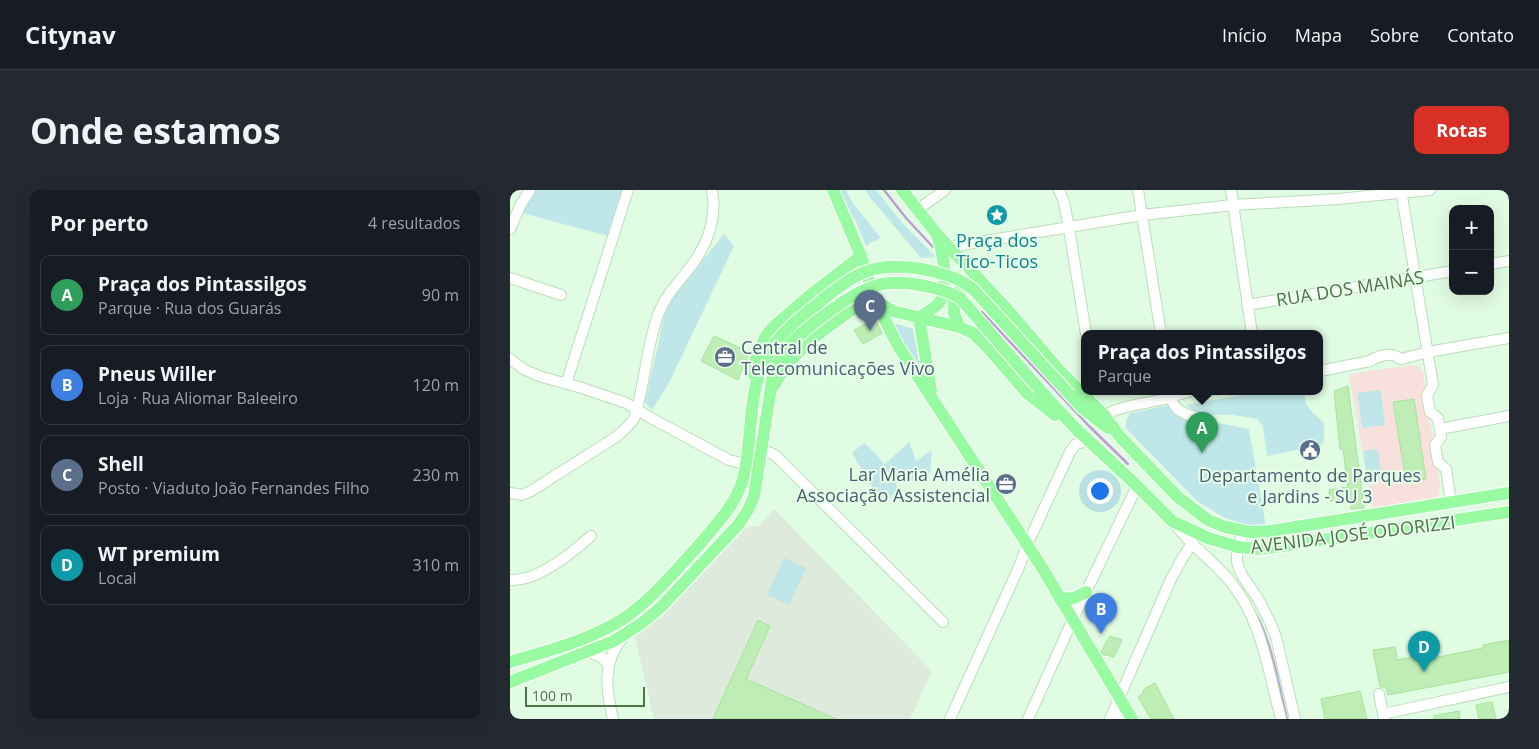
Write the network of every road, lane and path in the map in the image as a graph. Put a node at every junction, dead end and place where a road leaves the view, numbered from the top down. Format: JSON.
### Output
{"nodes":[{"id":1,"x":530,"y":190,"type":"edge"},
{"id":2,"x":628,"y":190,"type":"edge"},
{"id":3,"x":712,"y":190,"type":"edge"},
{"id":4,"x":833,"y":190,"type":"edge"},
{"id":5,"x":902,"y":190,"type":"edge"},
{"id":6,"x":945,"y":190,"type":"edge"},
{"id":7,"x":1059,"y":190,"type":"edge"},
{"id":8,"x":1138,"y":190,"type":"edge"},
{"id":9,"x":1231,"y":190,"type":"edge"},
{"id":10,"x":1430,"y":190,"type":"edge"},
{"id":11,"x":1401,"y":191,"type":"edge"},
{"id":12,"x":1233,"y":206,"type":"junction"},
{"id":13,"x":917,"y":210,"type":"junction"},
{"id":14,"x":1142,"y":215,"type":"junction"},
{"id":15,"x":1069,"y":228,"type":"junction"},
{"id":16,"x":510,"y":229,"type":"edge"},
{"id":17,"x":936,"y":233,"type":"junction"},
{"id":18,"x":949,"y":247,"type":"junction"},
{"id":19,"x":861,"y":256,"type":"junction"},
{"id":20,"x":1509,"y":261,"type":"edge"},
{"id":21,"x":1494,"y":263,"type":"edge"},
{"id":22,"x":848,"y":266,"type":"junction"},
{"id":23,"x":1449,"y":272,"type":"edge"},
{"id":24,"x":510,"y":278,"type":"edge"},
{"id":25,"x":1415,"y":278,"type":"junction"},
{"id":26,"x":990,"y":291,"type":"junction"},
{"id":27,"x":560,"y":295,"type":"dead end"},
{"id":28,"x":876,"y":300,"type":"junction"},
{"id":29,"x":862,"y":303,"type":"junction"},
{"id":30,"x":1247,"y":305,"type":"junction"},
{"id":31,"x":919,"y":317,"type":"junction"},
{"id":32,"x":959,"y":327,"type":"junction"},
{"id":33,"x":1085,"y":330,"type":"edge"},
{"id":34,"x":1160,"y":330,"type":"edge"},
{"id":35,"x":1251,"y":330,"type":"edge"},
{"id":36,"x":1509,"y":338,"type":"edge"},
{"id":37,"x":779,"y":348,"type":"junction"},
{"id":38,"x":1428,"y":352,"type":"junction"},
{"id":39,"x":510,"y":359,"type":"edge"},
{"id":40,"x":1323,"y":370,"type":"edge"},
{"id":41,"x":566,"y":384,"type":"junction"},
{"id":42,"x":1081,"y":389,"type":"edge"},
{"id":43,"x":754,"y":393,"type":"junction"},
{"id":44,"x":1170,"y":395,"type":"edge"},
{"id":45,"x":1091,"y":397,"type":"edge"},
{"id":46,"x":770,"y":398,"type":"junction"},
{"id":47,"x":933,"y":401,"type":"junction"},
{"id":48,"x":636,"y":410,"type":"junction"},
{"id":49,"x":1104,"y":416,"type":"junction"},
{"id":50,"x":1509,"y":416,"type":"edge"},
{"id":51,"x":1195,"y":417,"type":"dead end"},
{"id":52,"x":1076,"y":428,"type":"junction"},
{"id":53,"x":1440,"y":428,"type":"junction"},
{"id":54,"x":1120,"y":437,"type":"junction"},
{"id":55,"x":1088,"y":441,"type":"junction"},
{"id":56,"x":762,"y":449,"type":"junction"},
{"id":57,"x":746,"y":464,"type":"junction"},
{"id":58,"x":1137,"y":486,"type":"junction"},
{"id":59,"x":510,"y":493,"type":"edge"},
{"id":60,"x":1509,"y":493,"type":"edge"},
{"id":61,"x":1451,"y":503,"type":"junction"},
{"id":62,"x":1509,"y":512,"type":"edge"},
{"id":63,"x":1172,"y":521,"type":"junction"},
{"id":64,"x":1246,"y":531,"type":"junction"},
{"id":65,"x":591,"y":536,"type":"dead end"},
{"id":66,"x":1192,"y":543,"type":"junction"},
{"id":67,"x":1027,"y":545,"type":"junction"},
{"id":68,"x":1238,"y":547,"type":"junction"},
{"id":69,"x":510,"y":580,"type":"edge"},
{"id":70,"x":1086,"y":592,"type":"junction"},
{"id":71,"x":1060,"y":599,"type":"junction"},
{"id":72,"x":1073,"y":620,"type":"junction"},
{"id":73,"x":943,"y":622,"type":"dead end"},
{"id":74,"x":624,"y":636,"type":"junction"},
{"id":75,"x":587,"y":652,"type":"junction"},
{"id":76,"x":510,"y":662,"type":"edge"},
{"id":77,"x":608,"y":666,"type":"junction"},
{"id":78,"x":510,"y":682,"type":"edge"},
{"id":79,"x":1509,"y":687,"type":"edge"},
{"id":80,"x":1379,"y":694,"type":"dead end"},
{"id":81,"x":1120,"y":697,"type":"junction"},
{"id":82,"x":1131,"y":716,"type":"edge"},
{"id":83,"x":1384,"y":716,"type":"edge"},
{"id":84,"x":613,"y":719,"type":"edge"},
{"id":85,"x":950,"y":719,"type":"edge"},
{"id":86,"x":1028,"y":719,"type":"edge"},
{"id":87,"x":1110,"y":719,"type":"edge"},
{"id":88,"x":1116,"y":719,"type":"edge"},
{"id":89,"x":1280,"y":719,"type":"edge"},
{"id":90,"x":1295,"y":719,"type":"edge"}],
"edges":[{"from":1,"to":16,"type":"street"},
{"from":2,"to":41,"type":"street"},
{"from":3,"to":48,"type":"street"},
{"from":4,"to":19,"type":"main road"},
{"from":5,"to":13,"type":"main road"},
{"from":6,"to":13,"type":"street"},
{"from":7,"to":15,"type":"street"},
{"from":8,"to":14,"type":"street"},
{"from":9,"to":12,"type":"street"},
{"from":10,"to":11,"type":"street"},
{"from":11,"to":12,"type":"street"},
{"from":11,"to":25,"type":"street"},
{"from":12,"to":14,"type":"street"},
{"from":12,"to":30,"type":"street"},
{"from":13,"to":17,"type":"main road"},
{"from":14,"to":15,"type":"street"},
{"from":14,"to":34,"type":"street"},
{"from":15,"to":18,"type":"street"},
{"from":15,"to":33,"type":"street"},
{"from":17,"to":18,"type":"main road"},
{"from":17,"to":31,"type":"main road"},
{"from":18,"to":26,"type":"main road"},
{"from":19,"to":22,"type":"main road"},
{"from":19,"to":28,"type":"main road"},
{"from":20,"to":21,"type":"street"},
{"from":22,"to":29,"type":"main road"},
{"from":22,"to":43,"type":"main road"},
{"from":23,"to":25,"type":"street","name":"RUA DOS MAINÁS"},
{"from":24,"to":27,"type":"street"},
{"from":25,"to":30,"type":"street","name":"RUA DOS MAINÁS"},
{"from":25,"to":38,"type":"street"},
{"from":26,"to":32,"type":"main road"},
{"from":26,"to":42,"type":"main road"},
{"from":28,"to":29,"type":"main road"},
{"from":28,"to":31,"type":"main road"},
{"from":28,"to":47,"type":"main road"},
{"from":29,"to":46,"type":"main road"},
{"from":30,"to":35,"type":"street"},
{"from":31,"to":32,"type":"main road"},
{"from":31,"to":47,"type":"main road"},
{"from":32,"to":52,"type":"main road"},
{"from":36,"to":38,"type":"street"},
{"from":37,"to":43,"type":"main road"},
{"from":37,"to":46,"type":"main road"},
{"from":37,"to":52,"type":"main road","bridge":true},
{"from":37,"to":54,"type":"main road","bridge":true},
{"from":38,"to":40,"type":"street"},
{"from":38,"to":53,"type":"street"},
{"from":39,"to":41,"type":"street"},
{"from":41,"to":48,"type":"street"},
{"from":43,"to":57,"type":"main road"},
{"from":44,"to":49,"type":"street"},
{"from":44,"to":51,"type":"street"},
{"from":45,"to":49,"type":"main road"},
{"from":46,"to":56,"type":"main road"},
{"from":47,"to":67,"type":"main road"},
{"from":48,"to":57,"type":"street"},
{"from":48,"to":59,"type":"street"},
{"from":49,"to":54,"type":"main road"},
{"from":50,"to":53,"type":"street"},
{"from":52,"to":55,"type":"main road"},
{"from":53,"to":61,"type":"street"},
{"from":54,"to":64,"type":"main road","name":"AVENIDA JOSÉ ODORIZZI"},
{"from":55,"to":58,"type":"main road"},
{"from":55,"to":67,"type":"street"},
{"from":56,"to":73,"type":"street"},
{"from":56,"to":74,"type":"main road"},
{"from":57,"to":76,"type":"main road"},
{"from":58,"to":63,"type":"main road"},
{"from":58,"to":70,"type":"street"},
{"from":60,"to":61,"type":"main road","name":"AVENIDA JOSÉ ODORIZZI"},
{"from":61,"to":64,"type":"main road","name":"AVENIDA JOSÉ ODORIZZI"},
{"from":62,"to":68,"type":"main road","name":"AVENIDA JOSÉ ODORIZZI"},
{"from":63,"to":66,"type":"street"},
{"from":63,"to":68,"type":"main road","name":"AVENIDA JOSÉ ODORIZZI"},
{"from":64,"to":68,"type":"street"},
{"from":65,"to":69,"type":"street"},
{"from":66,"to":81,"type":"street"},
{"from":66,"to":89,"type":"street"},
{"from":67,"to":71,"type":"main road"},
{"from":67,"to":85,"type":"street"},
{"from":68,"to":90,"type":"street"},
{"from":70,"to":71,"type":"main road"},
{"from":70,"to":72,"type":"street"},
{"from":71,"to":72,"type":"main road"},
{"from":72,"to":81,"type":"main road"},
{"from":72,"to":86,"type":"street"},
{"from":74,"to":75,"type":"main road"},
{"from":74,"to":77,"type":"street"},
{"from":75,"to":77,"type":"street"},
{"from":75,"to":78,"type":"main road"},
{"from":77,"to":84,"type":"street"},
{"from":79,"to":83,"type":"street"},
{"from":80,"to":83,"type":"street"},
{"from":81,"to":82,"type":"main road"},
{"from":81,"to":87,"type":"street"},
{"from":82,"to":88,"type":"street"}]}
